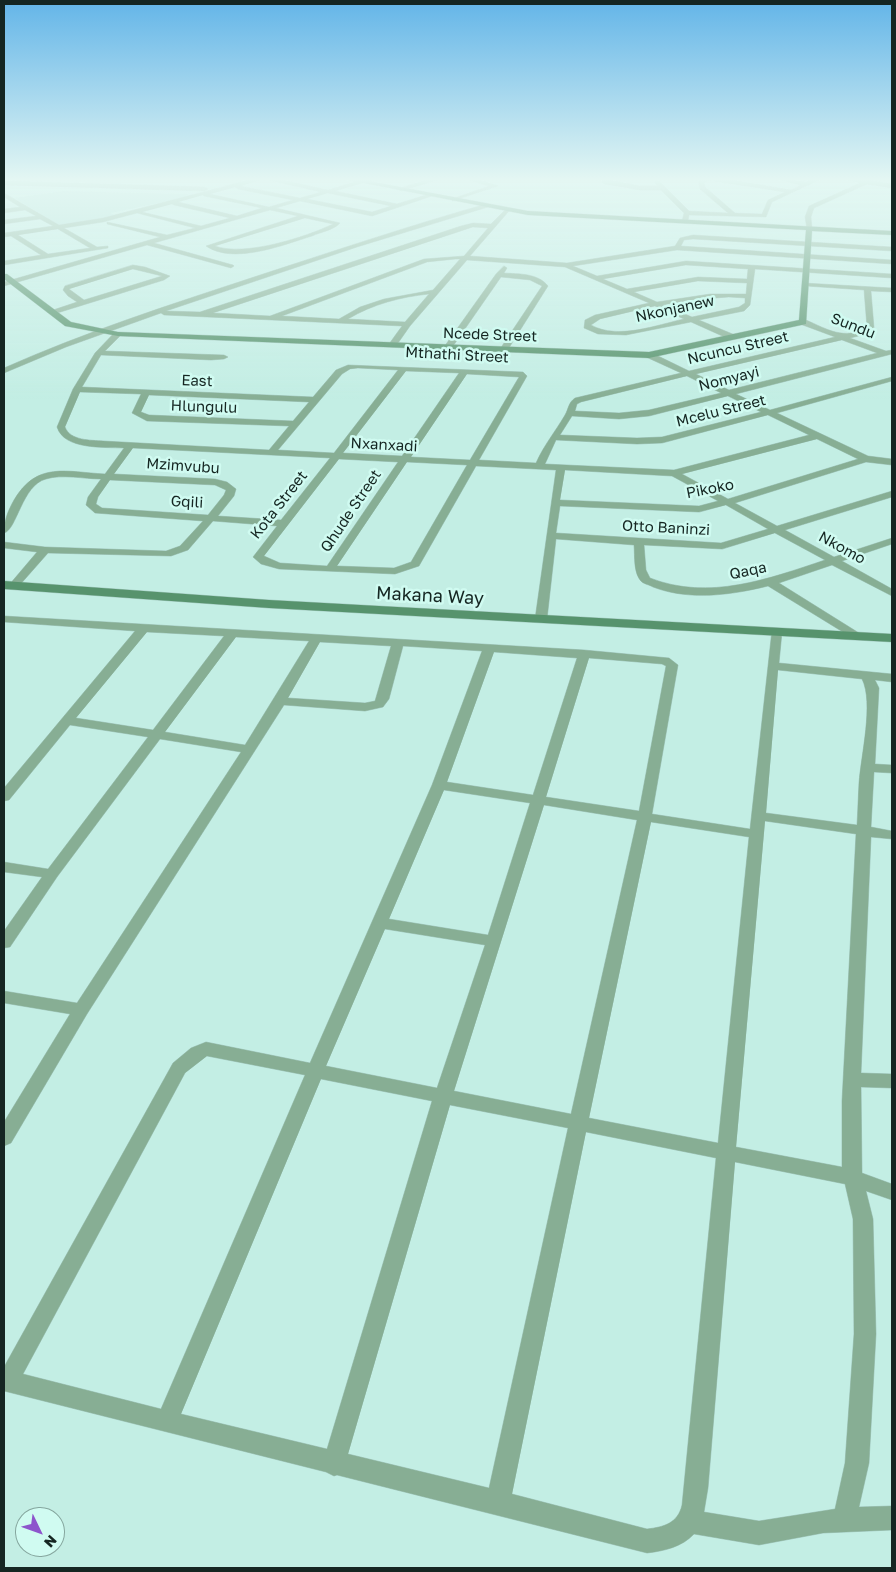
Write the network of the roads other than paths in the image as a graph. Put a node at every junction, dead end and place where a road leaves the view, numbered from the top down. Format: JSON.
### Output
{"nodes":[{"id":1,"x":41,"y":252,"type":"edge"},
{"id":2,"x":69,"y":252,"type":"edge"},
{"id":3,"x":112,"y":252,"type":"edge"},
{"id":4,"x":181,"y":252,"type":"edge"},
{"id":5,"x":231,"y":252,"type":"edge"},
{"id":6,"x":243,"y":252,"type":"edge"},
{"id":7,"x":336,"y":252,"type":"edge"},
{"id":8,"x":387,"y":252,"type":"edge"},
{"id":9,"x":468,"y":252,"type":"edge"},
{"id":10,"x":651,"y":252,"type":"edge"},
{"id":11,"x":748,"y":252,"type":"edge"},
{"id":12,"x":807,"y":252,"type":"edge"},
{"id":13,"x":47,"y":256,"type":"junction"},
{"id":14,"x":807,"y":256,"type":"junction"},
{"id":15,"x":464,"y":257,"type":"junction"},
{"id":16,"x":508,"y":261,"type":"junction"},
{"id":17,"x":892,"y":262,"type":"edge"},
{"id":18,"x":4,"y":263,"type":"edge"},
{"id":19,"x":231,"y":266,"type":"dead end"},
{"id":20,"x":568,"y":266,"type":"junction"},
{"id":21,"x":752,"y":266,"type":"junction"},
{"id":22,"x":807,"y":270,"type":"junction"},
{"id":23,"x":498,"y":275,"type":"junction"},
{"id":24,"x":4,"y":276,"type":"edge"},
{"id":25,"x":892,"y":276,"type":"edge"},
{"id":26,"x":596,"y":278,"type":"junction"},
{"id":27,"x":751,"y":281,"type":"junction"},
{"id":28,"x":7,"y":283,"type":"edge"},
{"id":29,"x":806,"y":284,"type":"junction"},
{"id":30,"x":866,"y":288,"type":"junction"},
{"id":31,"x":892,"y":290,"type":"edge"},
{"id":32,"x":628,"y":291,"type":"junction"},
{"id":33,"x":434,"y":292,"type":"junction"},
{"id":34,"x":748,"y":296,"type":"junction"},
{"id":35,"x":82,"y":302,"type":"junction"},
{"id":36,"x":660,"y":305,"type":"junction"},
{"id":37,"x":51,"y":312,"type":"junction"},
{"id":38,"x":156,"y":312,"type":"junction"},
{"id":39,"x":203,"y":314,"type":"junction"},
{"id":40,"x":270,"y":318,"type":"junction"},
{"id":41,"x":341,"y":320,"type":"junction"},
{"id":42,"x":693,"y":320,"type":"junction"},
{"id":43,"x":803,"y":322,"type":"junction"},
{"id":44,"x":407,"y":324,"type":"junction"},
{"id":45,"x":100,"y":332,"type":"junction"},
{"id":46,"x":118,"y":334,"type":"junction"},
{"id":47,"x":732,"y":337,"type":"junction"},
{"id":48,"x":843,"y":337,"type":"junction"},
{"id":49,"x":393,"y":344,"type":"junction"},
{"id":50,"x":448,"y":347,"type":"junction"},
{"id":51,"x":504,"y":349,"type":"junction"},
{"id":52,"x":99,"y":353,"type":"junction"},
{"id":53,"x":890,"y":354,"type":"edge"},
{"id":54,"x":649,"y":355,"type":"junction"},
{"id":55,"x":224,"y":357,"type":"dead end"},
{"id":56,"x":404,"y":368,"type":"junction"},
{"id":57,"x":4,"y":371,"type":"edge"},
{"id":58,"x":465,"y":371,"type":"junction"},
{"id":59,"x":688,"y":374,"type":"junction"},
{"id":60,"x":892,"y":379,"type":"edge"},
{"id":61,"x":77,"y":390,"type":"junction"},
{"id":62,"x":146,"y":393,"type":"junction"},
{"id":63,"x":728,"y":394,"type":"junction"},
{"id":64,"x":316,"y":400,"type":"junction"},
{"id":65,"x":570,"y":413,"type":"junction"},
{"id":66,"x":768,"y":413,"type":"junction"},
{"id":67,"x":295,"y":424,"type":"junction"},
{"id":68,"x":564,"y":424,"type":"junction"},
{"id":69,"x":817,"y":436,"type":"junction"},
{"id":70,"x":553,"y":437,"type":"junction"},
{"id":71,"x":578,"y":438,"type":"junction"},
{"id":72,"x":130,"y":446,"type":"junction"},
{"id":73,"x":272,"y":453,"type":"junction"},
{"id":74,"x":336,"y":456,"type":"junction"},
{"id":75,"x":866,"y":459,"type":"junction"},
{"id":76,"x":403,"y":460,"type":"junction"},
{"id":77,"x":892,"y":462,"type":"edge"},
{"id":78,"x":472,"y":464,"type":"junction"},
{"id":79,"x":539,"y":466,"type":"junction"},
{"id":80,"x":561,"y":466,"type":"junction"},
{"id":81,"x":674,"y":473,"type":"junction"},
{"id":82,"x":107,"y":476,"type":"junction"},
{"id":83,"x":892,"y":494,"type":"edge"},
{"id":84,"x":728,"y":502,"type":"junction"},
{"id":85,"x":555,"y":503,"type":"junction"},
{"id":86,"x":209,"y":518,"type":"junction"},
{"id":87,"x":283,"y":523,"type":"junction"},
{"id":88,"x":777,"y":529,"type":"junction"},
{"id":89,"x":4,"y":530,"type":"edge"},
{"id":90,"x":551,"y":536,"type":"junction"},
{"id":91,"x":892,"y":541,"type":"edge"},
{"id":92,"x":639,"y":542,"type":"junction"},
{"id":93,"x":4,"y":545,"type":"edge"},
{"id":94,"x":45,"y":550,"type":"junction"},
{"id":95,"x":832,"y":560,"type":"junction"},
{"id":96,"x":415,"y":564,"type":"joint"},
{"id":97,"x":330,"y":569,"type":"junction"},
{"id":98,"x":770,"y":582,"type":"junction"},
{"id":99,"x":9,"y":585,"type":"edge"},
{"id":100,"x":892,"y":593,"type":"edge"},
{"id":101,"x":4,"y":619,"type":"edge"},
{"id":102,"x":542,"y":619,"type":"junction"},
{"id":103,"x":143,"y":629,"type":"junction"},
{"id":104,"x":776,"y":632,"type":"junction"},
{"id":105,"x":232,"y":634,"type":"junction"},
{"id":106,"x":855,"y":635,"type":"junction"},
{"id":107,"x":892,"y":638,"type":"edge"},
{"id":108,"x":316,"y":639,"type":"junction"},
{"id":109,"x":398,"y":643,"type":"junction"},
{"id":110,"x":489,"y":649,"type":"junction"},
{"id":111,"x":584,"y":654,"type":"junction"},
{"id":112,"x":773,"y":666,"type":"junction"},
{"id":113,"x":867,"y":676,"type":"junction"},
{"id":114,"x":892,"y":678,"type":"edge"},
{"id":115,"x":280,"y":700,"type":"junction"},
{"id":116,"x":68,"y":721,"type":"junction"},
{"id":117,"x":156,"y":734,"type":"junction"},
{"id":118,"x":248,"y":749,"type":"junction"},
{"id":119,"x":868,"y":767,"type":"junction"},
{"id":120,"x":892,"y":769,"type":"edge"},
{"id":121,"x":439,"y":785,"type":"junction"},
{"id":122,"x":4,"y":797,"type":"edge"},
{"id":123,"x":538,"y":800,"type":"junction"},
{"id":124,"x":645,"y":816,"type":"junction"},
{"id":125,"x":758,"y":816,"type":"junction"},
{"id":126,"x":863,"y":829,"type":"junction"},
{"id":127,"x":756,"y":834,"type":"junction"},
{"id":128,"x":892,"y":835,"type":"edge"},
{"id":129,"x":4,"y":867,"type":"edge"},
{"id":130,"x":52,"y":874,"type":"junction"},
{"id":131,"x":381,"y":923,"type":"junction"},
{"id":132,"x":494,"y":941,"type":"junction"},
{"id":133,"x":4,"y":943,"type":"edge"},
{"id":134,"x":4,"y":997,"type":"edge"},
{"id":135,"x":81,"y":1010,"type":"junction"},
{"id":136,"x":315,"y":1072,"type":"junction"},
{"id":137,"x":852,"y":1080,"type":"junction"},
{"id":138,"x":892,"y":1081,"type":"edge"},
{"id":139,"x":442,"y":1096,"type":"junction"},
{"id":140,"x":578,"y":1124,"type":"junction"},
{"id":141,"x":4,"y":1138,"type":"edge"},
{"id":142,"x":726,"y":1154,"type":"junction"},
{"id":143,"x":854,"y":1178,"type":"junction"},
{"id":144,"x":892,"y":1192,"type":"edge"},
{"id":145,"x":6,"y":1380,"type":"edge"},
{"id":146,"x":167,"y":1422,"type":"junction"},
{"id":147,"x":334,"y":1464,"type":"junction"},
{"id":148,"x":498,"y":1502,"type":"junction"},
{"id":149,"x":892,"y":1518,"type":"edge"},
{"id":150,"x":844,"y":1519,"type":"junction"},
{"id":151,"x":689,"y":1521,"type":"junction"}],
"edges":[{"from":1,"to":13,"type":"street"},
{"from":2,"to":13,"type":"street"},
{"from":3,"to":28,"type":"street"},
{"from":4,"to":19,"type":"street"},
{"from":5,"to":6,"type":"street"},
{"from":7,"to":38,"type":"street"},
{"from":8,"to":39,"type":"street"},
{"from":9,"to":15,"type":"street"},
{"from":10,"to":20,"type":"street"},
{"from":11,"to":14,"type":"street"},
{"from":12,"to":14,"type":"street"},
{"from":13,"to":18,"type":"street"},
{"from":14,"to":17,"type":"street"},
{"from":14,"to":22,"type":"street"},
{"from":15,"to":16,"type":"street"},
{"from":15,"to":33,"type":"street"},
{"from":15,"to":40,"type":"street"},
{"from":16,"to":20,"type":"street"},
{"from":16,"to":23,"type":"street"},
{"from":20,"to":26,"type":"street"},
{"from":21,"to":22,"type":"street"},
{"from":21,"to":26,"type":"street"},
{"from":21,"to":27,"type":"street"},
{"from":22,"to":25,"type":"street"},
{"from":22,"to":29,"type":"street"},
{"from":23,"to":50,"type":"street"},
{"from":23,"to":51,"type":"street"},
{"from":24,"to":28,"type":"street","name":"Ncede Street"},
{"from":26,"to":32,"type":"street"},
{"from":27,"to":32,"type":"street"},
{"from":27,"to":34,"type":"street"},
{"from":28,"to":37,"type":"street","name":"Ncede Street"},
{"from":29,"to":30,"type":"street"},
{"from":29,"to":43,"type":"street"},
{"from":30,"to":31,"type":"street"},
{"from":30,"to":48,"type":"street","name":"Ncuncu Street"},
{"from":32,"to":36,"type":"street"},
{"from":33,"to":41,"type":"street"},
{"from":33,"to":44,"type":"street"},
{"from":34,"to":36,"type":"street"},
{"from":34,"to":42,"type":"street","name":"Nkonjanew"},
{"from":35,"to":35,"type":"street"},
{"from":35,"to":37,"type":"street"},
{"from":36,"to":42,"type":"street"},
{"from":36,"to":42,"type":"street","name":"Nkonjanew"},
{"from":37,"to":45,"type":"street","name":"Ncede Street"},
{"from":38,"to":39,"type":"street"},
{"from":38,"to":45,"type":"street"},
{"from":39,"to":40,"type":"street"},
{"from":40,"to":41,"type":"street"},
{"from":41,"to":44,"type":"street"},
{"from":42,"to":47,"type":"street"},
{"from":43,"to":47,"type":"street","name":"Ncede Street"},
{"from":43,"to":48,"type":"street","name":"Sundu"},
{"from":44,"to":49,"type":"street"},
{"from":45,"to":46,"type":"street","name":"Ncede Street"},
{"from":45,"to":57,"type":"street"},
{"from":46,"to":49,"type":"street","name":"Ncede Street"},
{"from":46,"to":52,"type":"street","name":"Nxanxadi"},
{"from":47,"to":54,"type":"street","name":"Ncede Street"},
{"from":48,"to":53,"type":"street","name":"Sundu"},
{"from":48,"to":59,"type":"street","name":"Ncuncu Street"},
{"from":49,"to":50,"type":"street","name":"Ncede Street"},
{"from":50,"to":51,"type":"street","name":"Ncede Street"},
{"from":51,"to":54,"type":"street","name":"Ncede Street"},
{"from":52,"to":55,"type":"street"},
{"from":52,"to":61,"type":"street","name":"Nxanxadi"},
{"from":53,"to":63,"type":"street","name":"Nomyayi"},
{"from":54,"to":59,"type":"street"},
{"from":56,"to":58,"type":"street","name":"Mthathi Street"},
{"from":56,"to":64,"type":"street","name":"Mthathi Street"},
{"from":56,"to":74,"type":"street","name":"Kota Street"},
{"from":58,"to":76,"type":"street","name":"Qhude Street"},
{"from":58,"to":78,"type":"street","name":"Mthathi Street"},
{"from":59,"to":63,"type":"street"},
{"from":59,"to":65,"type":"street","name":"Ncuncu Street"},
{"from":60,"to":66,"type":"street","name":"Mcelu Street"},
{"from":61,"to":62,"type":"street","name":"East"},
{"from":61,"to":72,"type":"street","name":"Nxanxadi"},
{"from":62,"to":64,"type":"street","name":"East"},
{"from":62,"to":67,"type":"street","name":"Hlungulu"},
{"from":63,"to":65,"type":"street","name":"Nomyayi"},
{"from":63,"to":66,"type":"street"},
{"from":64,"to":67,"type":"street","name":"Mthathi Street"},
{"from":65,"to":68,"type":"street"},
{"from":66,"to":69,"type":"street"},
{"from":66,"to":71,"type":"street","name":"Mcelu Street"},
{"from":67,"to":73,"type":"street","name":"Mthathi Street"},
{"from":68,"to":70,"type":"street"},
{"from":68,"to":71,"type":"street"},
{"from":69,"to":75,"type":"street"},
{"from":69,"to":81,"type":"street","name":"Nxanxadi"},
{"from":70,"to":71,"type":"street","name":"Mcelu Street"},
{"from":70,"to":79,"type":"street"},
{"from":72,"to":73,"type":"street","name":"Nxanxadi"},
{"from":72,"to":82,"type":"street"},
{"from":73,"to":74,"type":"street","name":"Nxanxadi"},
{"from":74,"to":76,"type":"street","name":"Nxanxadi"},
{"from":74,"to":87,"type":"street","name":"Kota Street"},
{"from":75,"to":77,"type":"street"},
{"from":75,"to":84,"type":"street","name":"Pikoko"},
{"from":76,"to":78,"type":"street","name":"Nxanxadi"},
{"from":76,"to":97,"type":"street","name":"Qhude Street"},
{"from":78,"to":79,"type":"street","name":"Nxanxadi"},
{"from":78,"to":96,"type":"street","name":"Mthathi Street"},
{"from":79,"to":80,"type":"street","name":"Nxanxadi"},
{"from":80,"to":81,"type":"street","name":"Nxanxadi"},
{"from":80,"to":85,"type":"street"},
{"from":81,"to":84,"type":"street","name":"Nkomo"},
{"from":82,"to":86,"type":"street","name":"Gqili"},
{"from":82,"to":86,"type":"street","name":"Mzimvubu"},
{"from":82,"to":89,"type":"street","name":"Mzimvubu"},
{"from":83,"to":88,"type":"street","name":"Nkomo"},
{"from":84,"to":85,"type":"street","name":"Pikoko"},
{"from":84,"to":88,"type":"street","name":"Nkomo"},
{"from":85,"to":90,"type":"street"},
{"from":86,"to":87,"type":"street","name":"Gqili"},
{"from":86,"to":94,"type":"street","name":"Mzimvubu"},
{"from":87,"to":97,"type":"street","name":"Kota Street"},
{"from":88,"to":92,"type":"street","name":"Otto Baninzi"},
{"from":88,"to":95,"type":"street","name":"Nkomo"},
{"from":90,"to":92,"type":"street","name":"Otto Baninzi"},
{"from":90,"to":102,"type":"street"},
{"from":91,"to":95,"type":"street","name":"Qaqa"},
{"from":92,"to":98,"type":"street","name":"Qaqa"},
{"from":93,"to":94,"type":"street","name":"Mzimvubu"},
{"from":94,"to":99,"type":"street"},
{"from":95,"to":98,"type":"street","name":"Qaqa"},
{"from":95,"to":100,"type":"street","name":"Nkomo"},
{"from":96,"to":97,"type":"street","name":"Kota Street"},
{"from":98,"to":106,"type":"street"},
{"from":99,"to":102,"type":"street","name":"Makana Way"},
{"from":101,"to":103,"type":"street"},
{"from":102,"to":104,"type":"street","name":"Makana Way"},
{"from":103,"to":105,"type":"street"},
{"from":103,"to":116,"type":"street"},
{"from":104,"to":106,"type":"street","name":"Makana Way"},
{"from":104,"to":112,"type":"street"},
{"from":105,"to":108,"type":"street"},
{"from":105,"to":117,"type":"street"},
{"from":106,"to":107,"type":"street","name":"Makana Way"},
{"from":108,"to":109,"type":"street"},
{"from":108,"to":115,"type":"street"},
{"from":109,"to":110,"type":"street"},
{"from":109,"to":115,"type":"street"},
{"from":110,"to":111,"type":"street"},
{"from":110,"to":121,"type":"street"},
{"from":111,"to":123,"type":"street"},
{"from":111,"to":124,"type":"street"},
{"from":112,"to":113,"type":"street"},
{"from":112,"to":125,"type":"street"},
{"from":113,"to":114,"type":"street"},
{"from":113,"to":119,"type":"street"},
{"from":115,"to":118,"type":"street"},
{"from":116,"to":117,"type":"street"},
{"from":116,"to":122,"type":"street"},
{"from":117,"to":118,"type":"street"},
{"from":117,"to":130,"type":"street"},
{"from":118,"to":135,"type":"street"},
{"from":119,"to":120,"type":"street"},
{"from":119,"to":126,"type":"street"},
{"from":121,"to":123,"type":"street"},
{"from":121,"to":131,"type":"street"},
{"from":123,"to":124,"type":"street"},
{"from":123,"to":132,"type":"street"},
{"from":124,"to":127,"type":"street"},
{"from":124,"to":140,"type":"street"},
{"from":125,"to":126,"type":"street"},
{"from":125,"to":127,"type":"street"},
{"from":126,"to":128,"type":"street"},
{"from":126,"to":137,"type":"street"},
{"from":127,"to":142,"type":"street"},
{"from":129,"to":130,"type":"street"},
{"from":130,"to":133,"type":"street"},
{"from":131,"to":132,"type":"street"},
{"from":131,"to":136,"type":"street"},
{"from":132,"to":139,"type":"street"},
{"from":134,"to":135,"type":"street"},
{"from":135,"to":141,"type":"street"},
{"from":136,"to":139,"type":"street"},
{"from":136,"to":145,"type":"street"},
{"from":136,"to":146,"type":"street"},
{"from":137,"to":138,"type":"street"},
{"from":137,"to":143,"type":"street"},
{"from":139,"to":140,"type":"street"},
{"from":139,"to":147,"type":"street"},
{"from":140,"to":142,"type":"street"},
{"from":140,"to":148,"type":"street"},
{"from":142,"to":143,"type":"street"},
{"from":142,"to":151,"type":"street"},
{"from":143,"to":144,"type":"street"},
{"from":143,"to":150,"type":"street"},
{"from":145,"to":146,"type":"street"},
{"from":146,"to":147,"type":"street"},
{"from":147,"to":148,"type":"street"},
{"from":148,"to":151,"type":"street"},
{"from":149,"to":150,"type":"street"},
{"from":150,"to":151,"type":"street"}]}
